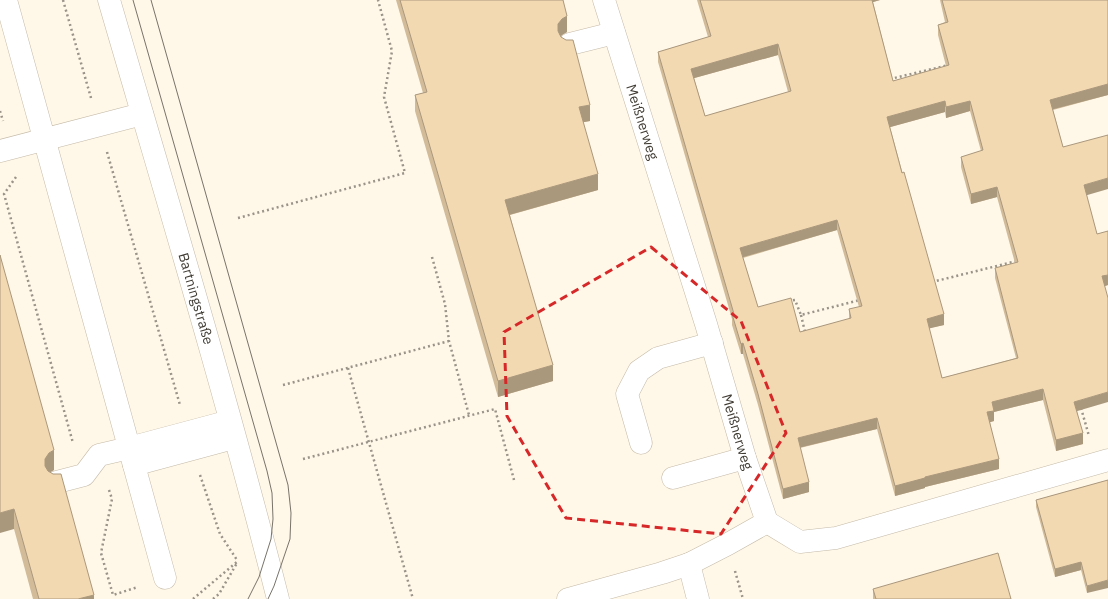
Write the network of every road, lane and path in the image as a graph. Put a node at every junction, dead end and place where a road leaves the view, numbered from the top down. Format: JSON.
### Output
{"nodes":[{"id":1,"x":6,"y":0,"type":"edge"},
{"id":2,"x":63,"y":0,"type":"edge"},
{"id":3,"x":109,"y":0,"type":"edge"},
{"id":4,"x":378,"y":0,"type":"edge"},
{"id":5,"x":604,"y":0,"type":"edge"},
{"id":6,"x":614,"y":33,"type":"junction"},
{"id":7,"x":570,"y":44,"type":"edge"},
{"id":8,"x":950,"y":65,"type":"edge"},
{"id":9,"x":884,"y":81,"type":"edge"},
{"id":10,"x":0,"y":111,"type":"edge"},
{"id":11,"x":142,"y":114,"type":"junction"},
{"id":12,"x":99,"y":125,"type":"junction"},
{"id":13,"x":45,"y":140,"type":"junction"},
{"id":14,"x":6,"y":150,"type":"edge"},
{"id":15,"x":238,"y":218,"type":"dead end"},
{"id":16,"x":432,"y":257,"type":"dead end"},
{"id":17,"x":1018,"y":261,"type":"edge"},
{"id":18,"x":928,"y":283,"type":"edge"},
{"id":19,"x":860,"y":300,"type":"edge"},
{"id":20,"x":788,"y":302,"type":"edge"},
{"id":21,"x":801,"y":315,"type":"junction"},
{"id":22,"x":807,"y":337,"type":"edge"},
{"id":23,"x":449,"y":341,"type":"junction"},
{"id":24,"x":712,"y":343,"type":"junction"},
{"id":25,"x":348,"y":368,"type":"junction"},
{"id":26,"x":283,"y":385,"type":"dead end"},
{"id":27,"x":1079,"y":403,"type":"edge"},
{"id":28,"x":469,"y":415,"type":"junction"},
{"id":29,"x":232,"y":429,"type":"junction"},
{"id":30,"x":190,"y":441,"type":"junction"},
{"id":31,"x":369,"y":442,"type":"junction"},
{"id":32,"x":641,"y":443,"type":"dead end"},
{"id":33,"x":99,"y":455,"type":"junction"},
{"id":34,"x":131,"y":457,"type":"junction"},
{"id":35,"x":745,"y":458,"type":"junction"},
{"id":36,"x":303,"y":459,"type":"dead end"},
{"id":37,"x":1102,"y":462,"type":"edge"},
{"id":38,"x":673,"y":478,"type":"dead end"},
{"id":39,"x":514,"y":480,"type":"dead end"},
{"id":40,"x":57,"y":482,"type":"edge"},
{"id":41,"x":767,"y":522,"type":"junction"},
{"id":42,"x":238,"y":561,"type":"junction"},
{"id":43,"x":689,"y":564,"type":"junction"},
{"id":44,"x":165,"y":578,"type":"joint"},
{"id":45,"x":193,"y":599,"type":"edge"},
{"id":46,"x":213,"y":599,"type":"edge"},
{"id":47,"x":278,"y":599,"type":"edge"},
{"id":48,"x":413,"y":599,"type":"edge"},
{"id":49,"x":568,"y":599,"type":"edge"},
{"id":50,"x":698,"y":599,"type":"edge"}],
"edges":[{"from":1,"to":13,"type":"street"},
{"from":2,"to":12,"type":"path"},
{"from":3,"to":11,"type":"street","name":"Bartningstraße"},
{"from":4,"to":15,"type":"path"},
{"from":5,"to":6,"type":"street","name":"Meißnerweg"},
{"from":6,"to":7,"type":"street"},
{"from":6,"to":24,"type":"street","name":"Meißnerweg"},
{"from":8,"to":9,"type":"path"},
{"from":10,"to":14,"type":"path"},
{"from":11,"to":12,"type":"street"},
{"from":11,"to":29,"type":"street","name":"Bartningstraße"},
{"from":12,"to":13,"type":"street"},
{"from":12,"to":30,"type":"path"},
{"from":13,"to":14,"type":"street"},
{"from":13,"to":34,"type":"street"},
{"from":14,"to":33,"type":"path"},
{"from":16,"to":23,"type":"path"},
{"from":17,"to":18,"type":"path"},
{"from":19,"to":21,"type":"path"},
{"from":20,"to":21,"type":"path"},
{"from":21,"to":22,"type":"path"},
{"from":23,"to":25,"type":"path"},
{"from":23,"to":28,"type":"path"},
{"from":24,"to":32,"type":"street"},
{"from":24,"to":35,"type":"street","name":"Meißnerweg"},
{"from":25,"to":26,"type":"path"},
{"from":25,"to":31,"type":"path"},
{"from":27,"to":37,"type":"path"},
{"from":28,"to":31,"type":"path"},
{"from":28,"to":39,"type":"path"},
{"from":29,"to":30,"type":"street"},
{"from":29,"to":47,"type":"street","name":"Bartningstraße"},
{"from":30,"to":34,"type":"street"},
{"from":30,"to":42,"type":"path"},
{"from":31,"to":36,"type":"path"},
{"from":31,"to":48,"type":"path"},
{"from":33,"to":34,"type":"street"},
{"from":33,"to":40,"type":"street"},
{"from":33,"to":44,"type":"path"},
{"from":34,"to":44,"type":"street"},
{"from":35,"to":38,"type":"street"},
{"from":35,"to":41,"type":"street","name":"Meißnerweg"},
{"from":37,"to":41,"type":"street"},
{"from":41,"to":43,"type":"street"},
{"from":42,"to":45,"type":"path"},
{"from":42,"to":46,"type":"path"},
{"from":43,"to":49,"type":"street"},
{"from":43,"to":50,"type":"street"}]}
